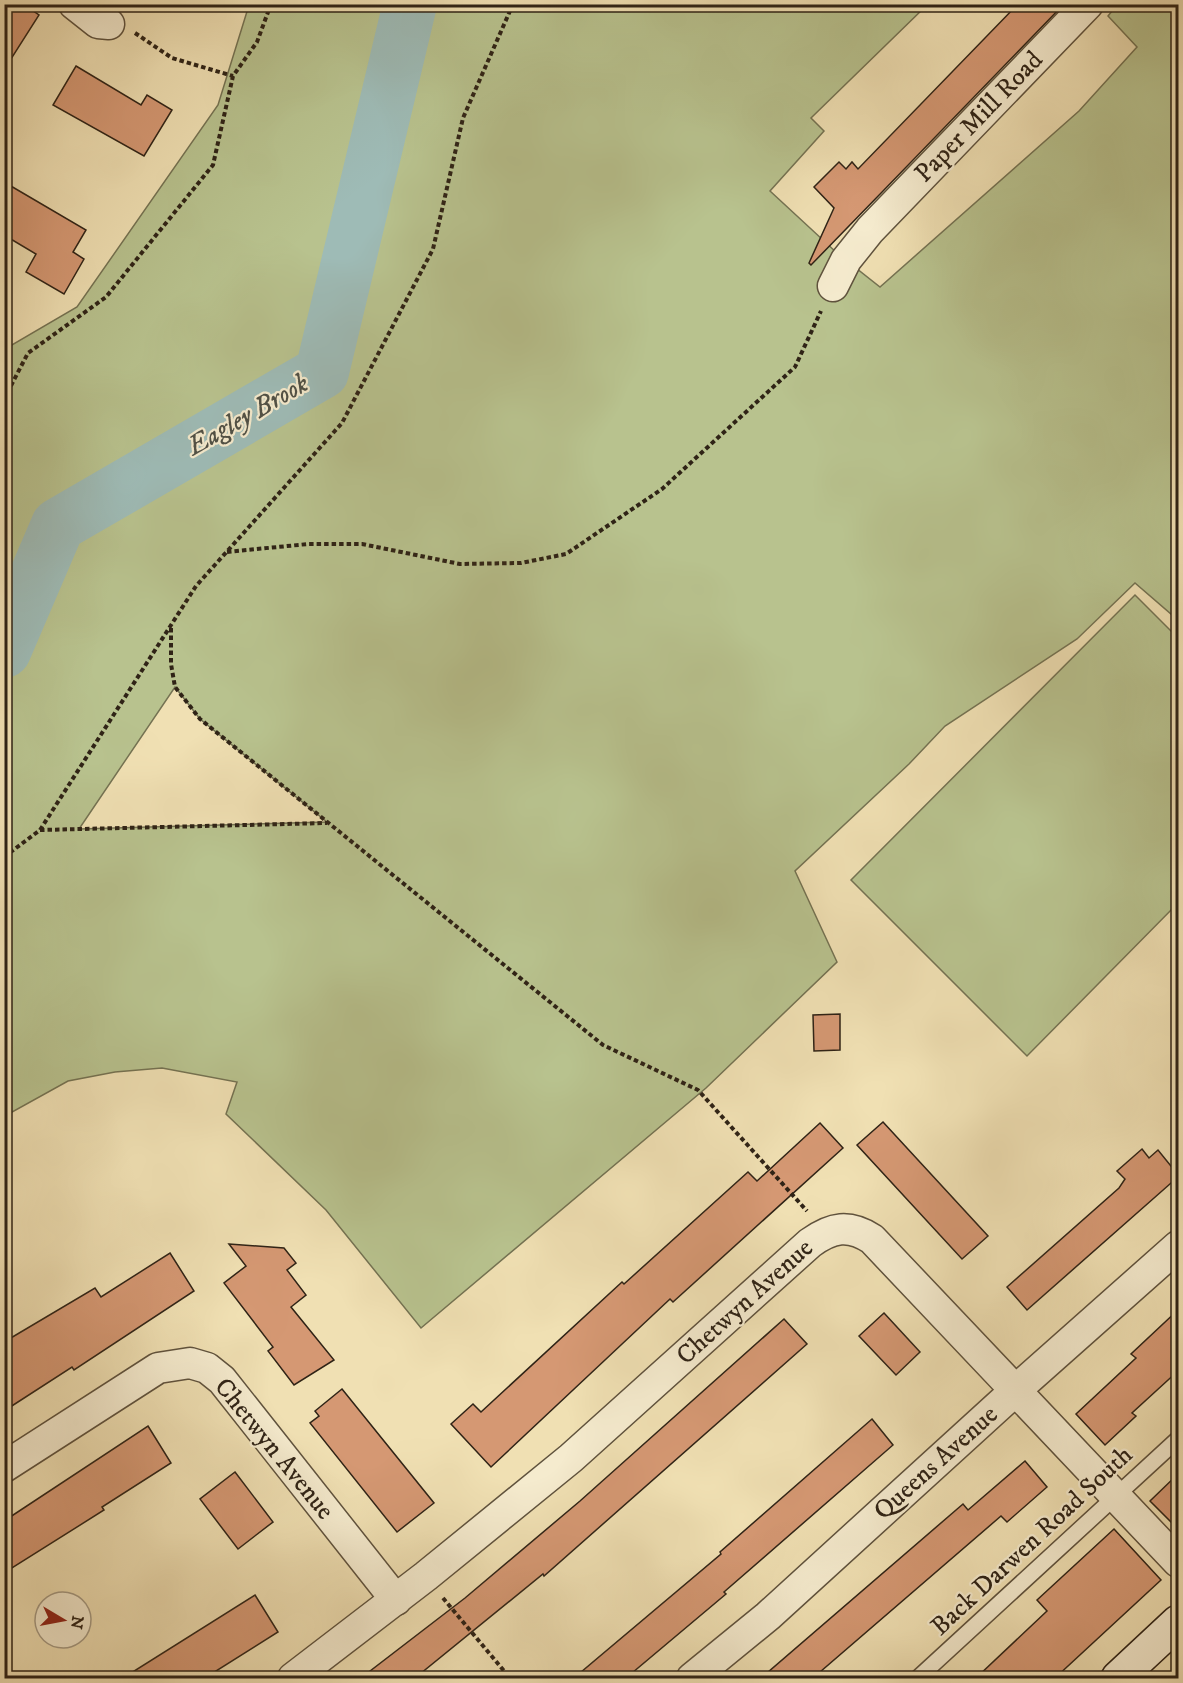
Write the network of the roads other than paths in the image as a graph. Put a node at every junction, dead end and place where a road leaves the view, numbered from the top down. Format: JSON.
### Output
{"nodes":[{"id":1,"x":74,"y":4,"type":"edge"},
{"id":2,"x":1088,"y":4,"type":"edge"},
{"id":3,"x":109,"y":24,"type":"edge"},
{"id":4,"x":833,"y":286,"type":"road end"},
{"id":5,"x":1179,"y":1246,"type":"edge"},
{"id":6,"x":1017,"y":1389,"type":"junction"},
{"id":7,"x":1179,"y":1439,"type":"edge"},
{"id":8,"x":4,"y":1467,"type":"edge"},
{"id":9,"x":1117,"y":1495,"type":"junction"},
{"id":10,"x":1179,"y":1562,"type":"edge"},
{"id":11,"x":396,"y":1600,"type":"junction"},
{"id":12,"x":1179,"y":1622,"type":"edge"},
{"id":13,"x":293,"y":1678,"type":"edge"},
{"id":14,"x":692,"y":1678,"type":"edge"},
{"id":15,"x":918,"y":1678,"type":"edge"},
{"id":16,"x":1118,"y":1678,"type":"edge"}],
"edges":[{"from":1,"to":3,"type":"street"},
{"from":2,"to":4,"type":"street","name":"Paper Mill Road"},
{"from":5,"to":6,"type":"street","name":"Queens Avenue"},
{"from":6,"to":9,"type":"street","name":"Chetwyn Avenue"},
{"from":6,"to":11,"type":"street","name":"Chetwyn Avenue"},
{"from":6,"to":14,"type":"street","name":"Queens Avenue"},
{"from":7,"to":9,"type":"lane","name":"Back Darwen Road South"},
{"from":8,"to":11,"type":"street","name":"Chetwyn Avenue"},
{"from":9,"to":10,"type":"street","name":"Chetwyn Avenue"},
{"from":9,"to":15,"type":"lane","name":"Back Darwen Road South"},
{"from":11,"to":13,"type":"street","name":"Chetwyn Avenue"},
{"from":12,"to":16,"type":"main road"}]}
